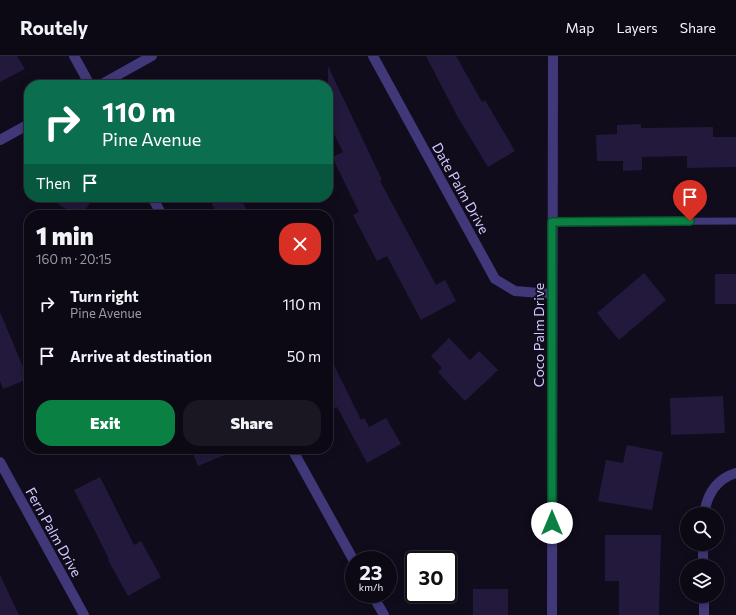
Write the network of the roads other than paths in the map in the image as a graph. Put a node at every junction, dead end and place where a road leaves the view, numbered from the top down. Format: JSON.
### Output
{"nodes":[{"id":1,"x":74,"y":56,"type":"edge"},
{"id":2,"x":152,"y":56,"type":"edge"},
{"id":3,"x":374,"y":56,"type":"edge"},
{"id":4,"x":553,"y":56,"type":"edge"},
{"id":5,"x":87,"y":80,"type":"edge"},
{"id":6,"x":109,"y":80,"type":"edge"},
{"id":7,"x":24,"y":127,"type":"edge"},
{"id":8,"x":0,"y":140,"type":"edge"},
{"id":9,"x":736,"y":221,"type":"edge"},
{"id":10,"x":552,"y":222,"type":"junction"},
{"id":11,"x":552,"y":294,"type":"junction"},
{"id":12,"x":295,"y":454,"type":"edge"},
{"id":13,"x":0,"y":462,"type":"edge"},
{"id":14,"x":736,"y":473,"type":"edge"},
{"id":15,"x":705,"y":507,"type":"edge"},
{"id":16,"x":348,"y":551,"type":"edge"},
{"id":17,"x":377,"y":603,"type":"edge"},
{"id":18,"x":704,"y":603,"type":"edge"},
{"id":19,"x":84,"y":615,"type":"edge"},
{"id":20,"x":384,"y":615,"type":"edge"},
{"id":21,"x":552,"y":615,"type":"edge"},
{"id":22,"x":704,"y":615,"type":"edge"}],
"edges":[{"from":1,"to":5,"type":"street"},
{"from":2,"to":6,"type":"street"},
{"from":3,"to":11,"type":"street","name":"Date Palm Drive"},
{"from":4,"to":10,"type":"street","name":"Coco Palm Drive"},
{"from":7,"to":8,"type":"street"},
{"from":9,"to":10,"type":"lane"},
{"from":10,"to":11,"type":"street","name":"Coco Palm Drive"},
{"from":11,"to":21,"type":"street","name":"Coco Palm Drive"},
{"from":12,"to":16,"type":"street"},
{"from":13,"to":19,"type":"street","name":"Fern Palm Drive"},
{"from":14,"to":15,"type":"street"},
{"from":17,"to":20,"type":"street"},
{"from":18,"to":22,"type":"street"}]}
